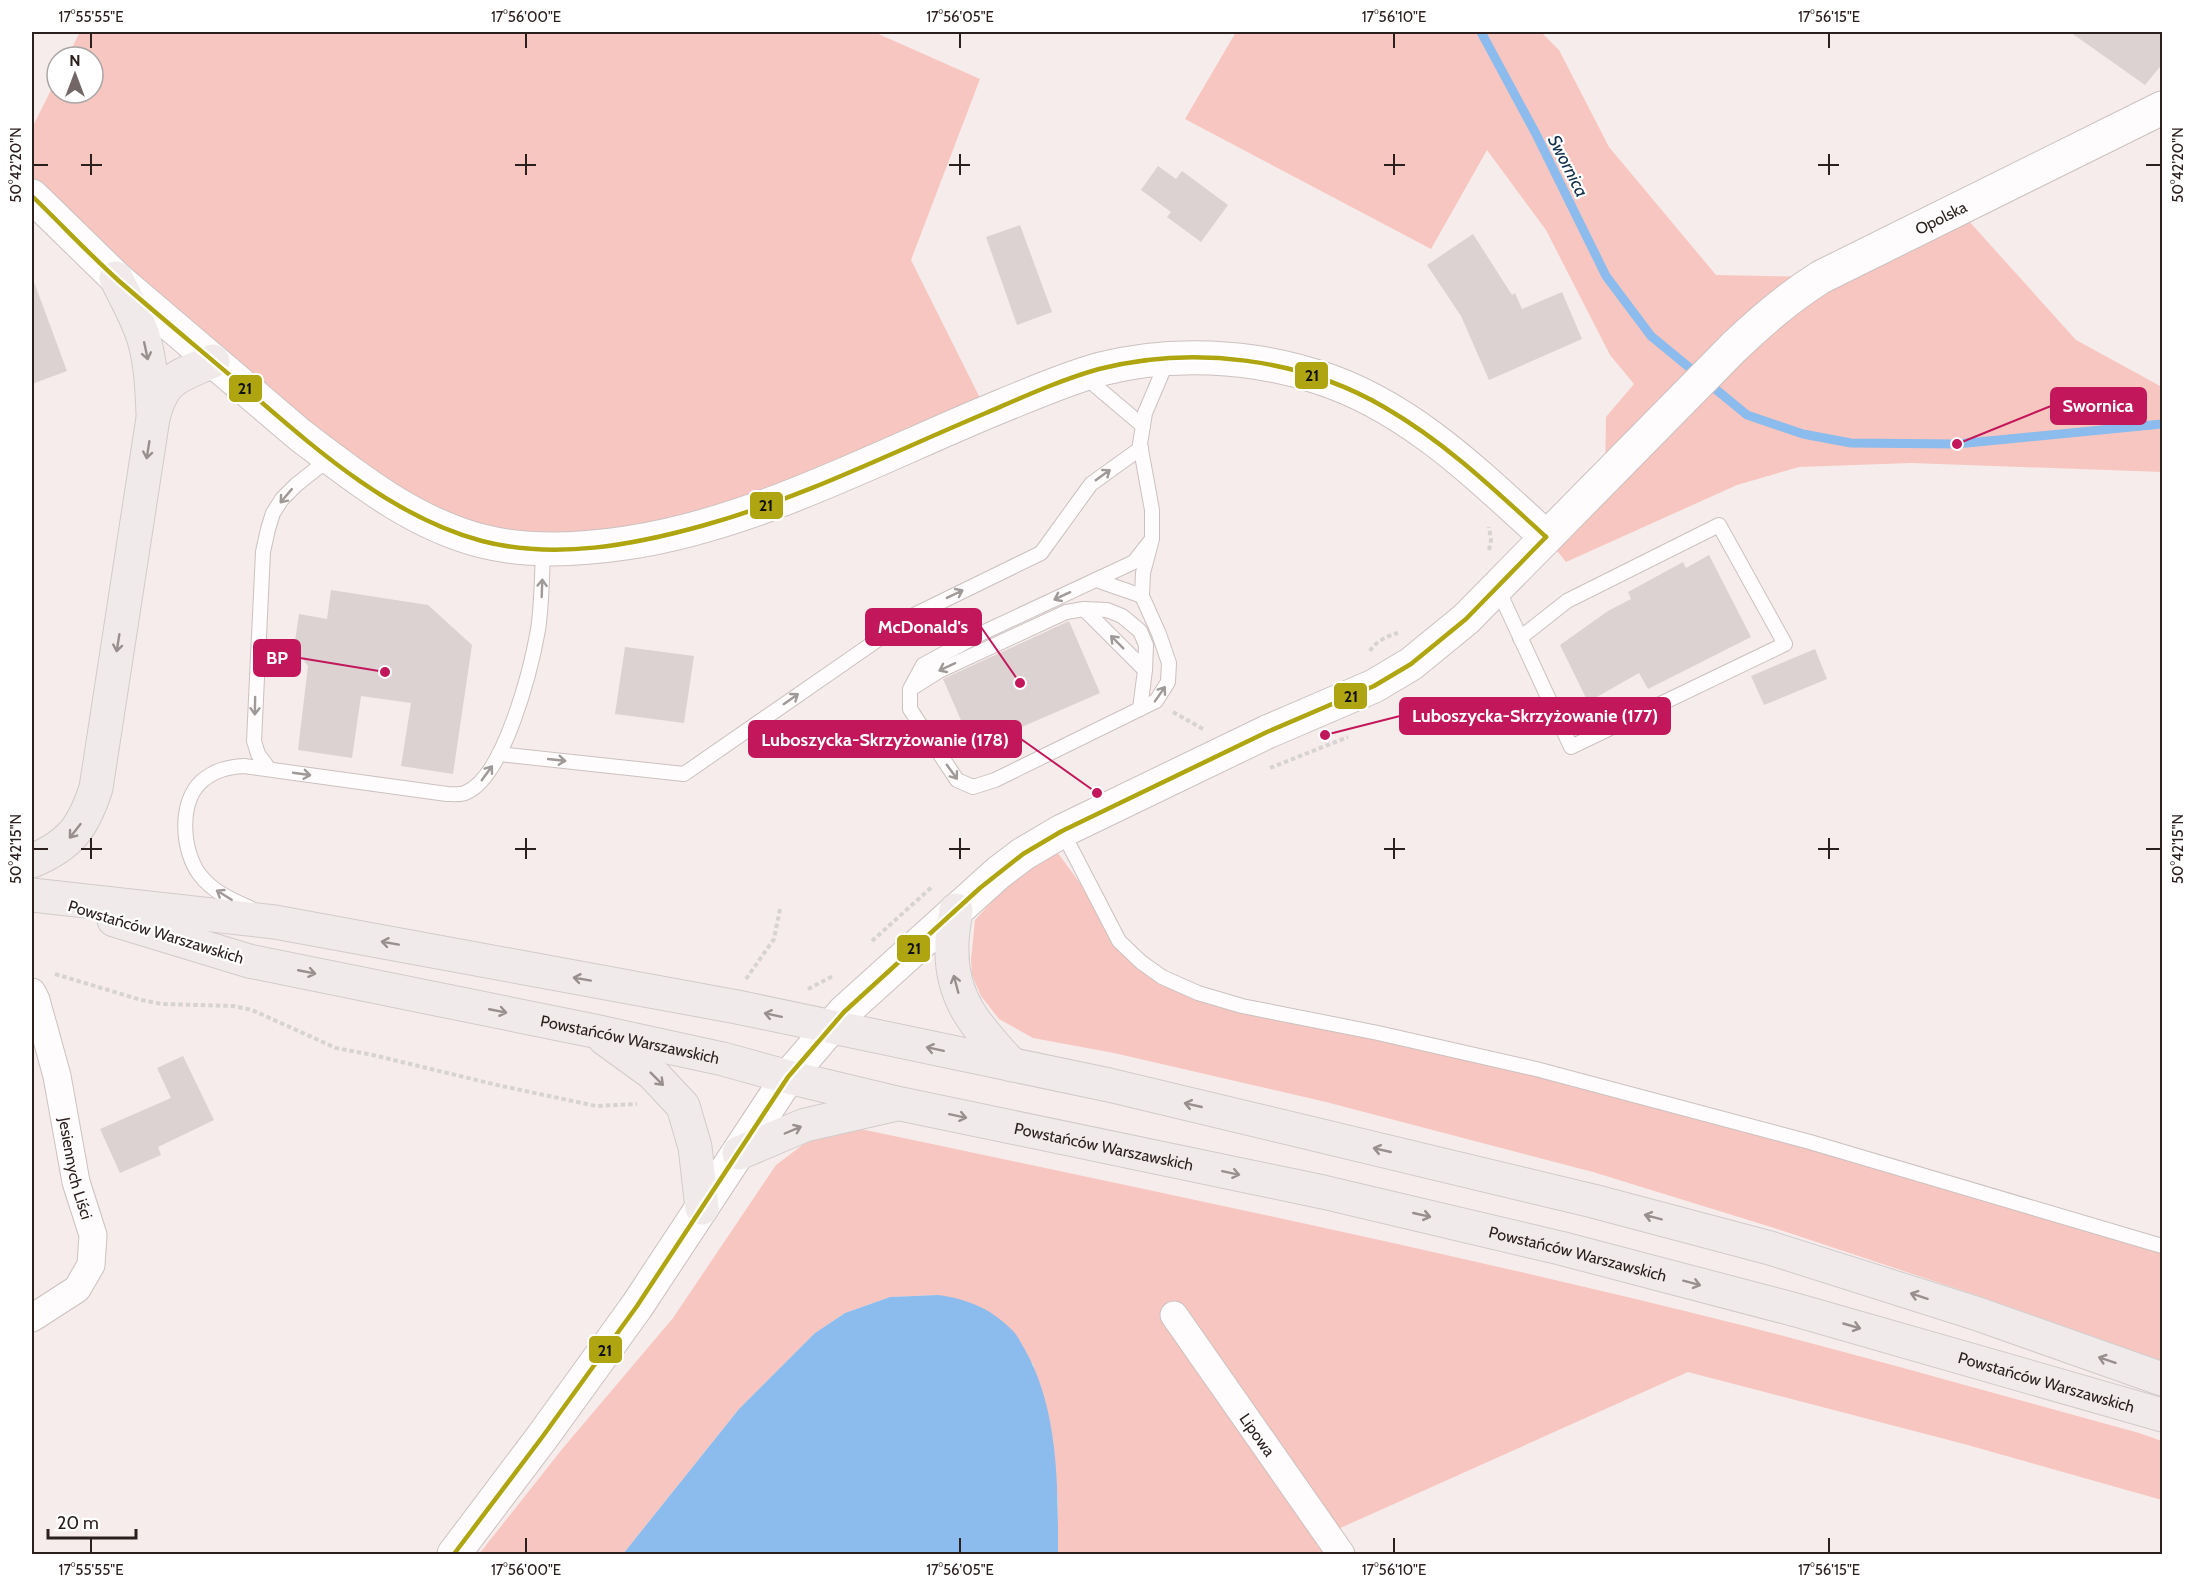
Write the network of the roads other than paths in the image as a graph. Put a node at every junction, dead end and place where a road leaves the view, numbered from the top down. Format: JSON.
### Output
{"nodes":[{"id":1,"x":2163,"y":108,"type":"edge"},
{"id":2,"x":32,"y":196,"type":"edge"},
{"id":3,"x":116,"y":278,"type":"junction"},
{"id":4,"x":1168,"y":359,"type":"junction"},
{"id":5,"x":213,"y":362,"type":"junction"},
{"id":6,"x":1083,"y":375,"type":"junction"},
{"id":7,"x":153,"y":418,"type":"junction"},
{"id":8,"x":1143,"y":426,"type":"junction"},
{"id":9,"x":1141,"y":448,"type":"junction"},
{"id":10,"x":330,"y":458,"type":"junction"},
{"id":11,"x":1546,"y":537,"type":"junction"},
{"id":12,"x":1152,"y":539,"type":"junction"},
{"id":13,"x":543,"y":548,"type":"junction"},
{"id":14,"x":1492,"y":572,"type":"junction"},
{"id":15,"x":1096,"y":580,"type":"junction"},
{"id":16,"x":1142,"y":596,"type":"junction"},
{"id":17,"x":1084,"y":609,"type":"junction"},
{"id":18,"x":1520,"y":638,"type":"junction"},
{"id":19,"x":1145,"y":670,"type":"junction"},
{"id":20,"x":910,"y":689,"type":"junction"},
{"id":21,"x":1140,"y":709,"type":"junction"},
{"id":22,"x":499,"y":754,"type":"junction"},
{"id":23,"x":269,"y":769,"type":"junction"},
{"id":24,"x":1062,"y":831,"type":"junction"},
{"id":25,"x":32,"y":861,"type":"edge"},
{"id":26,"x":36,"y":896,"type":"edge"},
{"id":27,"x":956,"y":910,"type":"junction"},
{"id":28,"x":275,"y":922,"type":"junction"},
{"id":29,"x":39,"y":982,"type":"edge"},
{"id":30,"x":830,"y":1027,"type":"junction"},
{"id":31,"x":594,"y":1031,"type":"junction"},
{"id":32,"x":1012,"y":1065,"type":"junction"},
{"id":33,"x":788,"y":1077,"type":"junction"},
{"id":34,"x":901,"y":1104,"type":"junction"},
{"id":35,"x":740,"y":1153,"type":"junction"},
{"id":36,"x":702,"y":1208,"type":"junction"},
{"id":37,"x":2163,"y":1246,"type":"edge"},
{"id":38,"x":1174,"y":1315,"type":"dead end"},
{"id":39,"x":32,"y":1318,"type":"edge"},
{"id":40,"x":2163,"y":1379,"type":"edge"},
{"id":41,"x":2163,"y":1415,"type":"edge"},
{"id":42,"x":454,"y":1554,"type":"edge"},
{"id":43,"x":1341,"y":1554,"type":"edge"}],
"edges":[{"from":1,"to":11,"type":"street","name":"Opolska"},
{"from":2,"to":3,"type":"street"},
{"from":3,"to":5,"type":"street"},
{"from":3,"to":7,"type":"main road","one_way":true},
{"from":4,"to":6,"type":"street"},
{"from":4,"to":8,"type":"lane"},
{"from":4,"to":11,"type":"street"},
{"from":5,"to":7,"type":"main road"},
{"from":5,"to":10,"type":"street"},
{"from":6,"to":8,"type":"lane"},
{"from":6,"to":13,"type":"street"},
{"from":7,"to":25,"type":"main road","one_way":true},
{"from":8,"to":9,"type":"lane"},
{"from":9,"to":12,"type":"lane"},
{"from":22,"to":9,"type":"lane","one_way":true},
{"from":10,"to":13,"type":"street"},
{"from":10,"to":23,"type":"lane","one_way":true},
{"from":11,"to":14,"type":"street","name":"Opolska"},
{"from":12,"to":15,"type":"lane"},
{"from":12,"to":16,"type":"lane"},
{"from":22,"to":13,"type":"lane","one_way":true},
{"from":14,"to":18,"type":"lane"},
{"from":14,"to":24,"type":"street","name":"Opolska"},
{"from":15,"to":16,"type":"lane"},
{"from":15,"to":20,"type":"lane","one_way":true},
{"from":21,"to":16,"type":"lane","one_way":true},
{"from":19,"to":17,"type":"lane","one_way":true},
{"from":17,"to":19,"type":"lane"},
{"from":17,"to":20,"type":"lane","one_way":true},
{"from":18,"to":18,"type":"lane"},
{"from":19,"to":21,"type":"lane"},
{"from":20,"to":21,"type":"lane","one_way":true},
{"from":23,"to":22,"type":"lane","one_way":true},
{"from":28,"to":23,"type":"lane","one_way":true},
{"from":24,"to":27,"type":"street","name":"Opolska"},
{"from":24,"to":37,"type":"lane"},
{"from":26,"to":28,"type":"main road","name":"Powstańców Warszawskich"},
{"from":26,"to":31,"type":"main road","name":"Powstańców Warszawskich","one_way":true},
{"from":27,"to":30,"type":"street","name":"Opolska"},
{"from":32,"to":27,"type":"main road","one_way":true},
{"from":30,"to":28,"type":"main road","name":"Powstańców Warszawskich","one_way":true},
{"from":29,"to":39,"type":"street","name":"Jesiennych Liści"},
{"from":32,"to":30,"type":"main road","name":"Powstańców Warszawskich","one_way":true},
{"from":30,"to":33,"type":"street","name":"Opolska"},
{"from":31,"to":33,"type":"main road","name":"Powstańców Warszawskich"},
{"from":31,"to":36,"type":"main road","one_way":true},
{"from":40,"to":32,"type":"main road","name":"Powstańców Warszawskich","one_way":true},
{"from":33,"to":34,"type":"main road","name":"Powstańców Warszawskich"},
{"from":33,"to":35,"type":"street","name":"Opolska"},
{"from":35,"to":34,"type":"main road","one_way":true},
{"from":34,"to":41,"type":"main road","name":"Powstańców Warszawskich","one_way":true},
{"from":35,"to":36,"type":"street","name":"Opolska"},
{"from":36,"to":42,"type":"street","name":"Opolska"},
{"from":38,"to":43,"type":"street","name":"Lipowa"}]}
